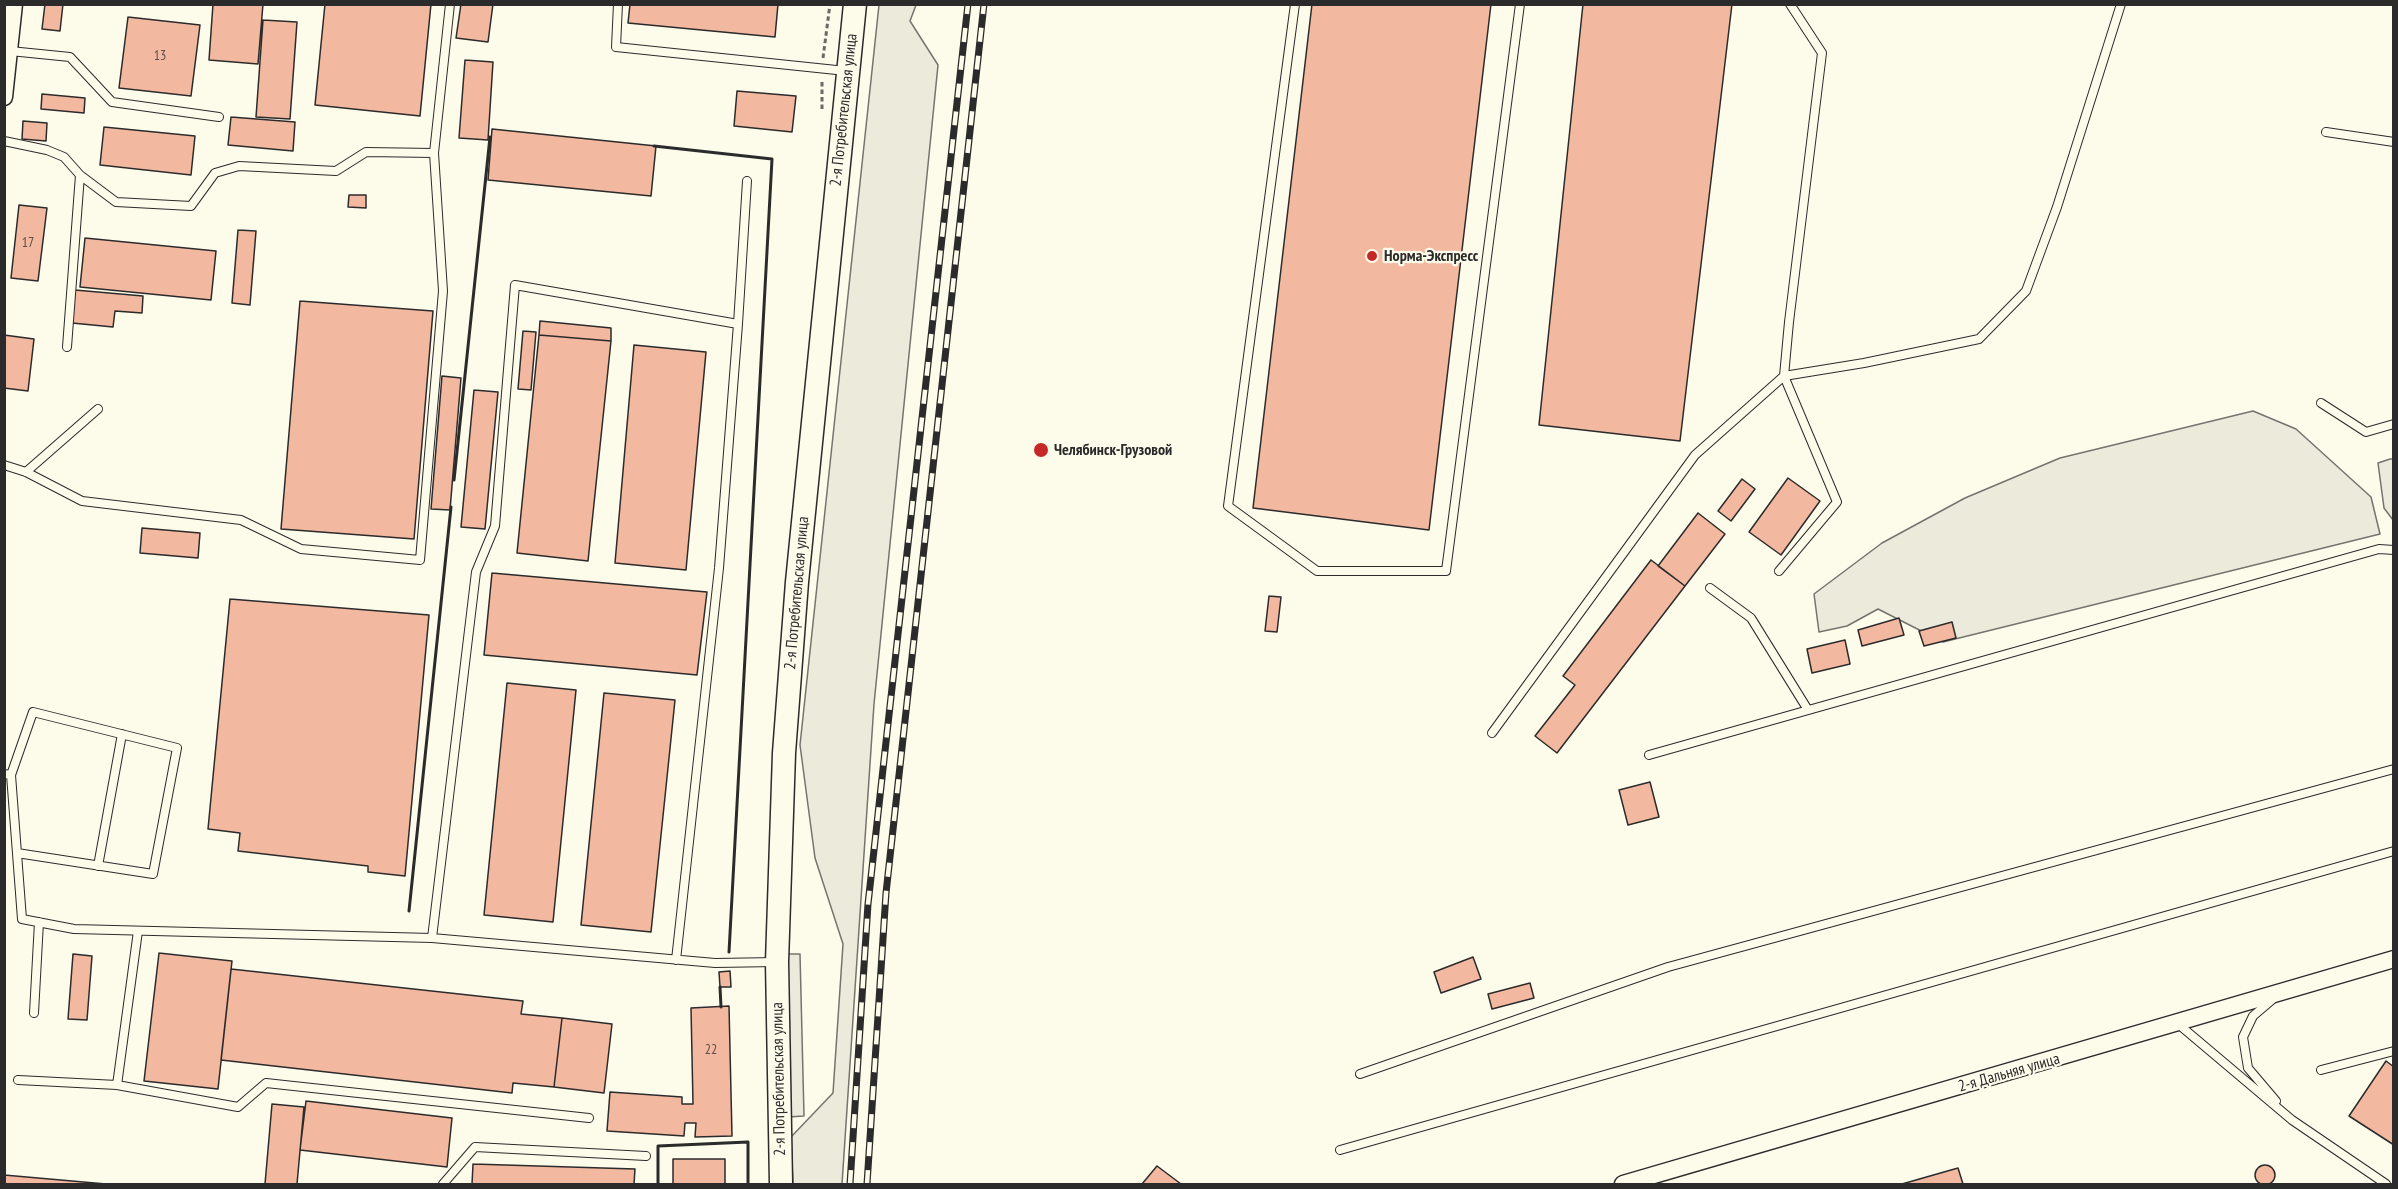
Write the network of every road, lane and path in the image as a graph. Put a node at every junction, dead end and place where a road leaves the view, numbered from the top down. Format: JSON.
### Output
{"nodes":[{"id":1,"x":14,"y":4,"type":"edge"},
{"id":2,"x":450,"y":4,"type":"edge"},
{"id":3,"x":618,"y":4,"type":"edge"},
{"id":4,"x":855,"y":4,"type":"edge"},
{"id":5,"x":1295,"y":4,"type":"edge"},
{"id":6,"x":1520,"y":4,"type":"edge"},
{"id":7,"x":1790,"y":4,"type":"edge"},
{"id":8,"x":2121,"y":4,"type":"edge"},
{"id":9,"x":8,"y":57,"type":"edge"},
{"id":10,"x":847,"y":72,"type":"junction"},
{"id":11,"x":4,"y":97,"type":"edge"},
{"id":12,"x":219,"y":117,"type":"dead end"},
{"id":13,"x":2326,"y":132,"type":"dead end"},
{"id":14,"x":4,"y":141,"type":"edge"},
{"id":15,"x":2394,"y":142,"type":"edge"},
{"id":16,"x":434,"y":153,"type":"junction"},
{"id":17,"x":80,"y":175,"type":"junction"},
{"id":18,"x":747,"y":181,"type":"dead end"},
{"id":19,"x":738,"y":324,"type":"junction"},
{"id":20,"x":67,"y":346,"type":"dead end"},
{"id":21,"x":1784,"y":376,"type":"junction"},
{"id":22,"x":2321,"y":404,"type":"dead end"},
{"id":23,"x":98,"y":409,"type":"dead end"},
{"id":24,"x":2394,"y":424,"type":"edge"},
{"id":25,"x":4,"y":465,"type":"edge"},
{"id":26,"x":26,"y":472,"type":"junction"},
{"id":27,"x":2394,"y":550,"type":"edge"},
{"id":28,"x":1779,"y":571,"type":"dead end"},
{"id":29,"x":1710,"y":588,"type":"dead end"},
{"id":30,"x":1808,"y":710,"type":"junction"},
{"id":31,"x":1492,"y":733,"type":"dead end"},
{"id":32,"x":122,"y":734,"type":"junction"},
{"id":33,"x":1649,"y":755,"type":"dead end"},
{"id":34,"x":2394,"y":769,"type":"edge"},
{"id":35,"x":8,"y":775,"type":"edge"},
{"id":36,"x":2394,"y":851,"type":"edge"},
{"id":37,"x":17,"y":853,"type":"junction"},
{"id":38,"x":98,"y":866,"type":"junction"},
{"id":39,"x":39,"y":922,"type":"junction"},
{"id":40,"x":138,"y":931,"type":"junction"},
{"id":41,"x":432,"y":938,"type":"junction"},
{"id":42,"x":2394,"y":959,"type":"edge"},
{"id":43,"x":676,"y":960,"type":"junction"},
{"id":44,"x":777,"y":962,"type":"junction"},
{"id":45,"x":2280,"y":992,"type":"junction"},
{"id":46,"x":34,"y":1013,"type":"dead end"},
{"id":47,"x":2176,"y":1023,"type":"junction"},
{"id":48,"x":2394,"y":1051,"type":"edge"},
{"id":49,"x":2320,"y":1070,"type":"dead end"},
{"id":50,"x":1360,"y":1074,"type":"dead end"},
{"id":51,"x":18,"y":1080,"type":"dead end"},
{"id":52,"x":117,"y":1085,"type":"junction"},
{"id":53,"x":589,"y":1118,"type":"dead end"},
{"id":54,"x":2292,"y":1120,"type":"junction"},
{"id":55,"x":1340,"y":1150,"type":"dead end"},
{"id":56,"x":646,"y":1156,"type":"dead end"},
{"id":57,"x":443,"y":1185,"type":"edge"},
{"id":58,"x":781,"y":1185,"type":"edge"},
{"id":59,"x":1623,"y":1185,"type":"edge"},
{"id":60,"x":2386,"y":1185,"type":"edge"}],
"edges":[{"from":1,"to":9,"type":"street"},
{"from":2,"to":16,"type":"lane"},
{"from":3,"to":10,"type":"lane"},
{"from":4,"to":10,"type":"street","name":"2-я Потребительская улица"},
{"from":5,"to":6,"type":"lane"},
{"from":7,"to":21,"type":"lane"},
{"from":8,"to":21,"type":"lane"},
{"from":9,"to":11,"type":"street"},
{"from":9,"to":12,"type":"lane"},
{"from":10,"to":44,"type":"street","name":"2-я Потребительская улица"},
{"from":13,"to":15,"type":"lane"},
{"from":14,"to":17,"type":"lane"},
{"from":16,"to":17,"type":"lane"},
{"from":16,"to":26,"type":"lane"},
{"from":17,"to":20,"type":"lane"},
{"from":18,"to":19,"type":"lane"},
{"from":19,"to":41,"type":"lane"},
{"from":19,"to":43,"type":"lane"},
{"from":21,"to":28,"type":"lane"},
{"from":21,"to":31,"type":"lane"},
{"from":22,"to":24,"type":"lane"},
{"from":23,"to":26,"type":"lane"},
{"from":25,"to":26,"type":"lane"},
{"from":27,"to":30,"type":"lane"},
{"from":29,"to":30,"type":"lane"},
{"from":30,"to":33,"type":"lane"},
{"from":32,"to":35,"type":"lane"},
{"from":32,"to":38,"type":"lane"},
{"from":32,"to":38,"type":"lane"},
{"from":34,"to":50,"type":"lane"},
{"from":35,"to":37,"type":"lane"},
{"from":36,"to":55,"type":"lane"},
{"from":37,"to":38,"type":"lane"},
{"from":37,"to":39,"type":"lane"},
{"from":39,"to":40,"type":"lane"},
{"from":39,"to":46,"type":"lane"},
{"from":40,"to":41,"type":"lane"},
{"from":40,"to":52,"type":"lane"},
{"from":41,"to":43,"type":"lane"},
{"from":42,"to":45,"type":"street","name":"2-я Дальняя улица"},
{"from":43,"to":44,"type":"lane"},
{"from":44,"to":58,"type":"street","name":"2-я Потребительская улица"},
{"from":45,"to":47,"type":"street","name":"2-я Дальняя улица"},
{"from":45,"to":54,"type":"lane"},
{"from":47,"to":54,"type":"lane"},
{"from":47,"to":59,"type":"street","name":"2-я Дальняя улица"},
{"from":48,"to":49,"type":"lane"},
{"from":51,"to":52,"type":"lane"},
{"from":52,"to":53,"type":"lane"},
{"from":54,"to":60,"type":"lane"},
{"from":56,"to":57,"type":"lane"}]}
